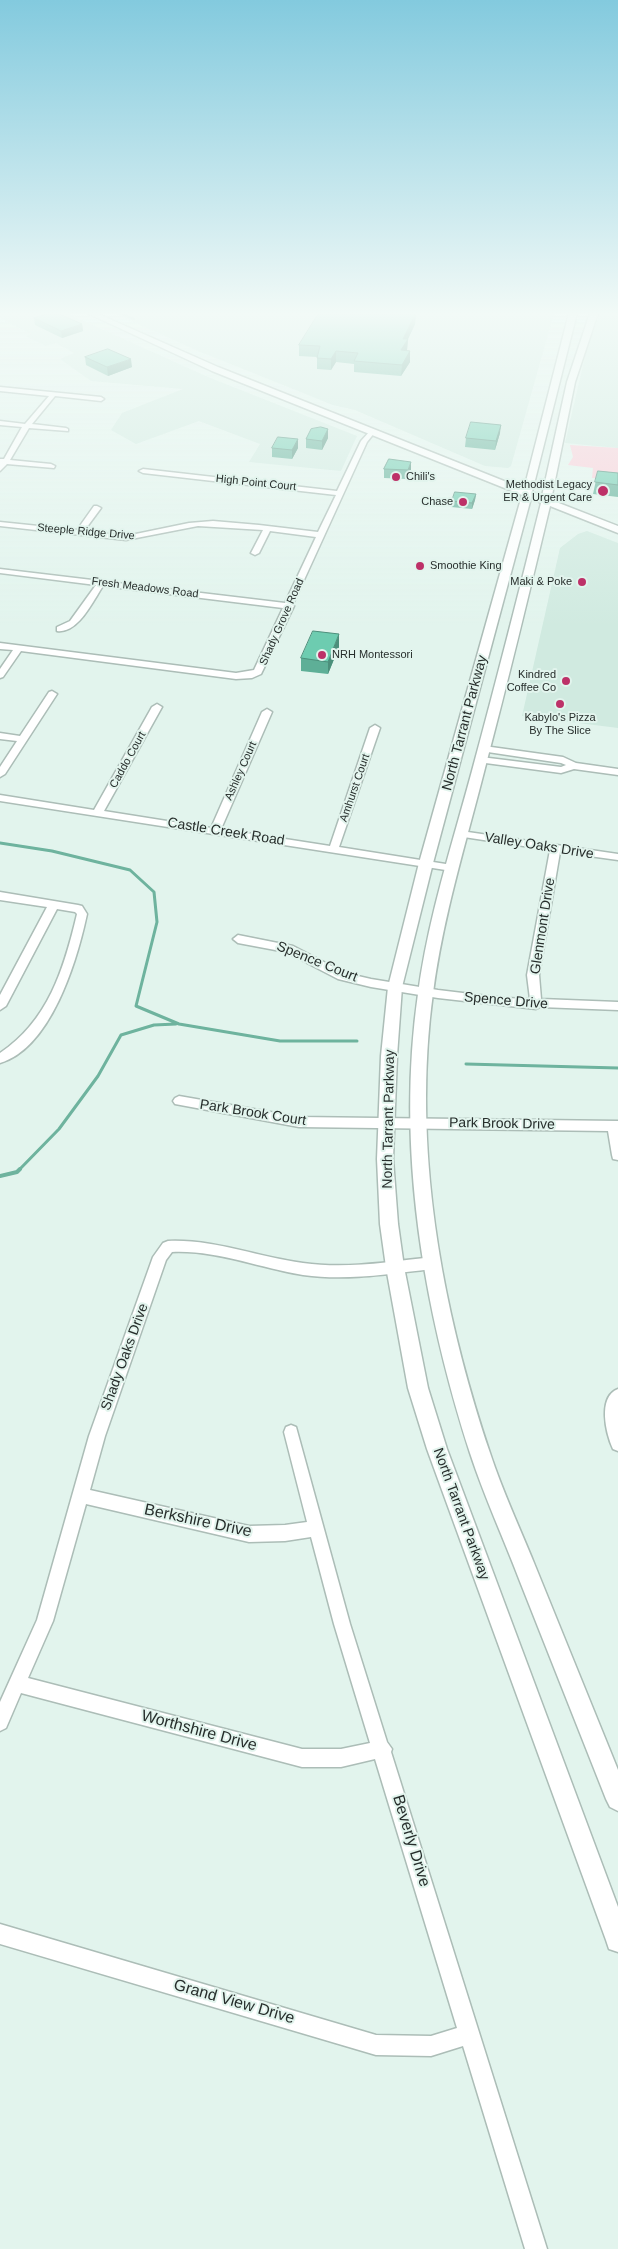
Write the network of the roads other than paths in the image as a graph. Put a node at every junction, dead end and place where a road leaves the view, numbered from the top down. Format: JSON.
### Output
{"nodes":[{"id":1,"x":33,"y":418,"type":"edge"},
{"id":2,"x":337,"y":418,"type":"edge"},
{"id":3,"x":546,"y":418,"type":"edge"},
{"id":4,"x":564,"y":418,"type":"edge"},
{"id":5,"x":0,"y":423,"type":"edge"},
{"id":6,"x":26,"y":426,"type":"junction"},
{"id":7,"x":66,"y":430,"type":"dead end"},
{"id":8,"x":372,"y":432,"type":"junction"},
{"id":9,"x":3,"y":461,"type":"edge"},
{"id":10,"x":51,"y":466,"type":"dead end"},
{"id":11,"x":533,"y":468,"type":"junction"},
{"id":12,"x":0,"y":469,"type":"edge"},
{"id":13,"x":142,"y":471,"type":"dead end"},
{"id":14,"x":486,"y":478,"type":"junction"},
{"id":15,"x":340,"y":492,"type":"junction"},
{"id":16,"x":527,"y":494,"type":"junction"},
{"id":17,"x":546,"y":501,"type":"junction"},
{"id":18,"x":97,"y":508,"type":"dead end"},
{"id":19,"x":585,"y":516,"type":"junction"},
{"id":20,"x":0,"y":524,"type":"edge"},
{"id":21,"x":267,"y":529,"type":"junction"},
{"id":22,"x":618,"y":530,"type":"edge"},
{"id":23,"x":79,"y":533,"type":"junction"},
{"id":24,"x":538,"y":534,"type":"junction"},
{"id":25,"x":320,"y":535,"type":"junction"},
{"id":26,"x":255,"y":553,"type":"dead end"},
{"id":27,"x":1,"y":571,"type":"edge"},
{"id":28,"x":101,"y":583,"type":"junction"},
{"id":29,"x":290,"y":606,"type":"junction"},
{"id":30,"x":60,"y":629,"type":"dead end"},
{"id":31,"x":0,"y":646,"type":"edge"},
{"id":32,"x":19,"y":648,"type":"junction"},
{"id":33,"x":494,"y":662,"type":"junction"},
{"id":34,"x":0,"y":675,"type":"edge"},
{"id":35,"x":52,"y":694,"type":"dead end"},
{"id":36,"x":157,"y":708,"type":"dead end"},
{"id":37,"x":267,"y":712,"type":"dead end"},
{"id":38,"x":375,"y":728,"type":"dead end"},
{"id":39,"x":0,"y":736,"type":"edge"},
{"id":40,"x":22,"y":739,"type":"junction"},
{"id":41,"x":482,"y":754,"type":"junction"},
{"id":42,"x":618,"y":772,"type":"edge"},
{"id":43,"x":0,"y":774,"type":"edge"},
{"id":44,"x":451,"y":777,"type":"junction"},
{"id":45,"x":0,"y":798,"type":"edge"},
{"id":46,"x":98,"y":812,"type":"junction"},
{"id":47,"x":215,"y":830,"type":"junction"},
{"id":48,"x":461,"y":834,"type":"junction"},
{"id":49,"x":334,"y":848,"type":"junction"},
{"id":50,"x":556,"y":848,"type":"junction"},
{"id":51,"x":618,"y":858,"type":"edge"},
{"id":52,"x":426,"y":864,"type":"junction"},
{"id":53,"x":452,"y":868,"type":"junction"},
{"id":54,"x":0,"y":896,"type":"edge"},
{"id":55,"x":54,"y":905,"type":"junction"},
{"id":56,"x":238,"y":939,"type":"dead end"},
{"id":57,"x":395,"y":987,"type":"junction"},
{"id":58,"x":424,"y":992,"type":"junction"},
{"id":59,"x":536,"y":1005,"type":"junction"},
{"id":60,"x":0,"y":1006,"type":"edge"},
{"id":61,"x":618,"y":1006,"type":"edge"},
{"id":62,"x":0,"y":1059,"type":"edge"},
{"id":63,"x":179,"y":1101,"type":"dead end"},
{"id":64,"x":387,"y":1122,"type":"junction"},
{"id":65,"x":418,"y":1123,"type":"junction"},
{"id":66,"x":616,"y":1126,"type":"edge"},
{"id":67,"x":618,"y":1155,"type":"edge"},
{"id":68,"x":432,"y":1263,"type":"junction"},
{"id":69,"x":394,"y":1267,"type":"junction"},
{"id":70,"x":618,"y":1396,"type":"edge"},
{"id":71,"x":291,"y":1432,"type":"dead end"},
{"id":72,"x":618,"y":1444,"type":"edge"},
{"id":73,"x":80,"y":1495,"type":"junction"},
{"id":74,"x":317,"y":1528,"type":"junction"},
{"id":75,"x":18,"y":1684,"type":"junction"},
{"id":76,"x":0,"y":1722,"type":"edge"},
{"id":77,"x":383,"y":1749,"type":"junction"},
{"id":78,"x":618,"y":1799,"type":"edge"},
{"id":79,"x":0,"y":1934,"type":"edge"},
{"id":80,"x":618,"y":1940,"type":"edge"},
{"id":81,"x":469,"y":2034,"type":"junction"},
{"id":82,"x":536,"y":2249,"type":"edge"}],
"edges":[{"from":1,"to":6,"type":"street"},
{"from":2,"to":8,"type":"main road"},
{"from":3,"to":11,"type":"main road","name":"North Tarrant Parkway"},
{"from":4,"to":17,"type":"main road","name":"North Tarrant Parkway"},
{"from":5,"to":6,"type":"street"},
{"from":6,"to":7,"type":"street"},
{"from":6,"to":9,"type":"street"},
{"from":8,"to":14,"type":"main road"},
{"from":8,"to":15,"type":"street","name":"Shady Grove Road"},
{"from":9,"to":10,"type":"street"},
{"from":9,"to":12,"type":"street"},
{"from":11,"to":14,"type":"main road"},
{"from":11,"to":16,"type":"main road","name":"North Tarrant Parkway"},
{"from":13,"to":15,"type":"street","name":"High Point Court"},
{"from":14,"to":16,"type":"main road"},
{"from":15,"to":25,"type":"street","name":"Shady Grove Road"},
{"from":16,"to":17,"type":"main road"},
{"from":16,"to":33,"type":"main road","name":"North Tarrant Parkway"},
{"from":17,"to":19,"type":"main road"},
{"from":17,"to":24,"type":"main road","name":"North Tarrant Parkway"},
{"from":18,"to":23,"type":"street"},
{"from":19,"to":22,"type":"main road"},
{"from":19,"to":24,"type":"main road"},
{"from":20,"to":23,"type":"street","name":"Steeple Ridge Drive"},
{"from":21,"to":23,"type":"street","name":"Steeple Ridge Drive"},
{"from":21,"to":25,"type":"street","name":"Steeple Ridge Drive"},
{"from":21,"to":26,"type":"street"},
{"from":24,"to":33,"type":"main road","name":"North Tarrant Parkway"},
{"from":25,"to":29,"type":"street","name":"Shady Grove Road"},
{"from":27,"to":28,"type":"street","name":"Fresh Meadows Road"},
{"from":28,"to":29,"type":"street","name":"Fresh Meadows Road"},
{"from":28,"to":30,"type":"street"},
{"from":29,"to":32,"type":"street","name":"Shady Grove Road"},
{"from":31,"to":32,"type":"street","name":"Shady Grove Road"},
{"from":32,"to":34,"type":"street"},
{"from":33,"to":41,"type":"main road","name":"North Tarrant Parkway"},
{"from":33,"to":44,"type":"main road","name":"North Tarrant Parkway"},
{"from":35,"to":40,"type":"street"},
{"from":36,"to":46,"type":"street","name":"Caddo Court"},
{"from":37,"to":47,"type":"street","name":"Ashley Court"},
{"from":38,"to":49,"type":"street","name":"Amhurst Court"},
{"from":39,"to":40,"type":"street"},
{"from":40,"to":43,"type":"street"},
{"from":41,"to":42,"type":"street"},
{"from":41,"to":48,"type":"main road","name":"North Tarrant Parkway"},
{"from":44,"to":48,"type":"main road"},
{"from":44,"to":52,"type":"main road","name":"North Tarrant Parkway"},
{"from":45,"to":46,"type":"street","name":"Castle Creek Road"},
{"from":46,"to":47,"type":"street","name":"Castle Creek Road"},
{"from":47,"to":49,"type":"street","name":"Castle Creek Road"},
{"from":48,"to":50,"type":"street","name":"Valley Oaks Drive"},
{"from":48,"to":53,"type":"main road","name":"North Tarrant Parkway"},
{"from":49,"to":52,"type":"street","name":"Castle Creek Road"},
{"from":50,"to":51,"type":"street","name":"Valley Oaks Drive"},
{"from":50,"to":59,"type":"street","name":"Glenmont Drive"},
{"from":52,"to":53,"type":"street","name":"Castle Creek Road"},
{"from":52,"to":57,"type":"main road","name":"North Tarrant Parkway"},
{"from":53,"to":58,"type":"main road","name":"North Tarrant Parkway"},
{"from":54,"to":55,"type":"street"},
{"from":55,"to":60,"type":"street"},
{"from":55,"to":62,"type":"street"},
{"from":56,"to":57,"type":"street","name":"Spence Court"},
{"from":57,"to":58,"type":"street","name":"Spence Drive"},
{"from":57,"to":64,"type":"main road","name":"North Tarrant Parkway"},
{"from":58,"to":59,"type":"street","name":"Spence Drive"},
{"from":58,"to":65,"type":"main road","name":"North Tarrant Parkway"},
{"from":59,"to":61,"type":"street","name":"Spence Drive"},
{"from":63,"to":64,"type":"street","name":"Park Brook Court"},
{"from":64,"to":65,"type":"street","name":"Park Brook Drive"},
{"from":64,"to":69,"type":"main road","name":"North Tarrant Parkway"},
{"from":65,"to":66,"type":"street","name":"Park Brook Drive"},
{"from":65,"to":68,"type":"main road","name":"North Tarrant Parkway"},
{"from":66,"to":67,"type":"street"},
{"from":68,"to":69,"type":"street","name":"Shady Oaks Drive"},
{"from":68,"to":78,"type":"main road","name":"North Tarrant Parkway"},
{"from":69,"to":73,"type":"street","name":"Shady Oaks Drive"},
{"from":69,"to":80,"type":"main road","name":"North Tarrant Parkway"},
{"from":70,"to":72,"type":"street"},
{"from":71,"to":74,"type":"street","name":"Beverly Drive"},
{"from":73,"to":74,"type":"street","name":"Berkshire Drive"},
{"from":73,"to":75,"type":"street","name":"Shady Oaks Drive"},
{"from":74,"to":77,"type":"street","name":"Beverly Drive"},
{"from":75,"to":76,"type":"street","name":"Shady Oaks Drive"},
{"from":75,"to":77,"type":"street","name":"Worthshire Drive"},
{"from":77,"to":81,"type":"street","name":"Beverly Drive"},
{"from":79,"to":81,"type":"street","name":"Grand View Drive"},
{"from":81,"to":82,"type":"street","name":"Beverly Drive"}]}
